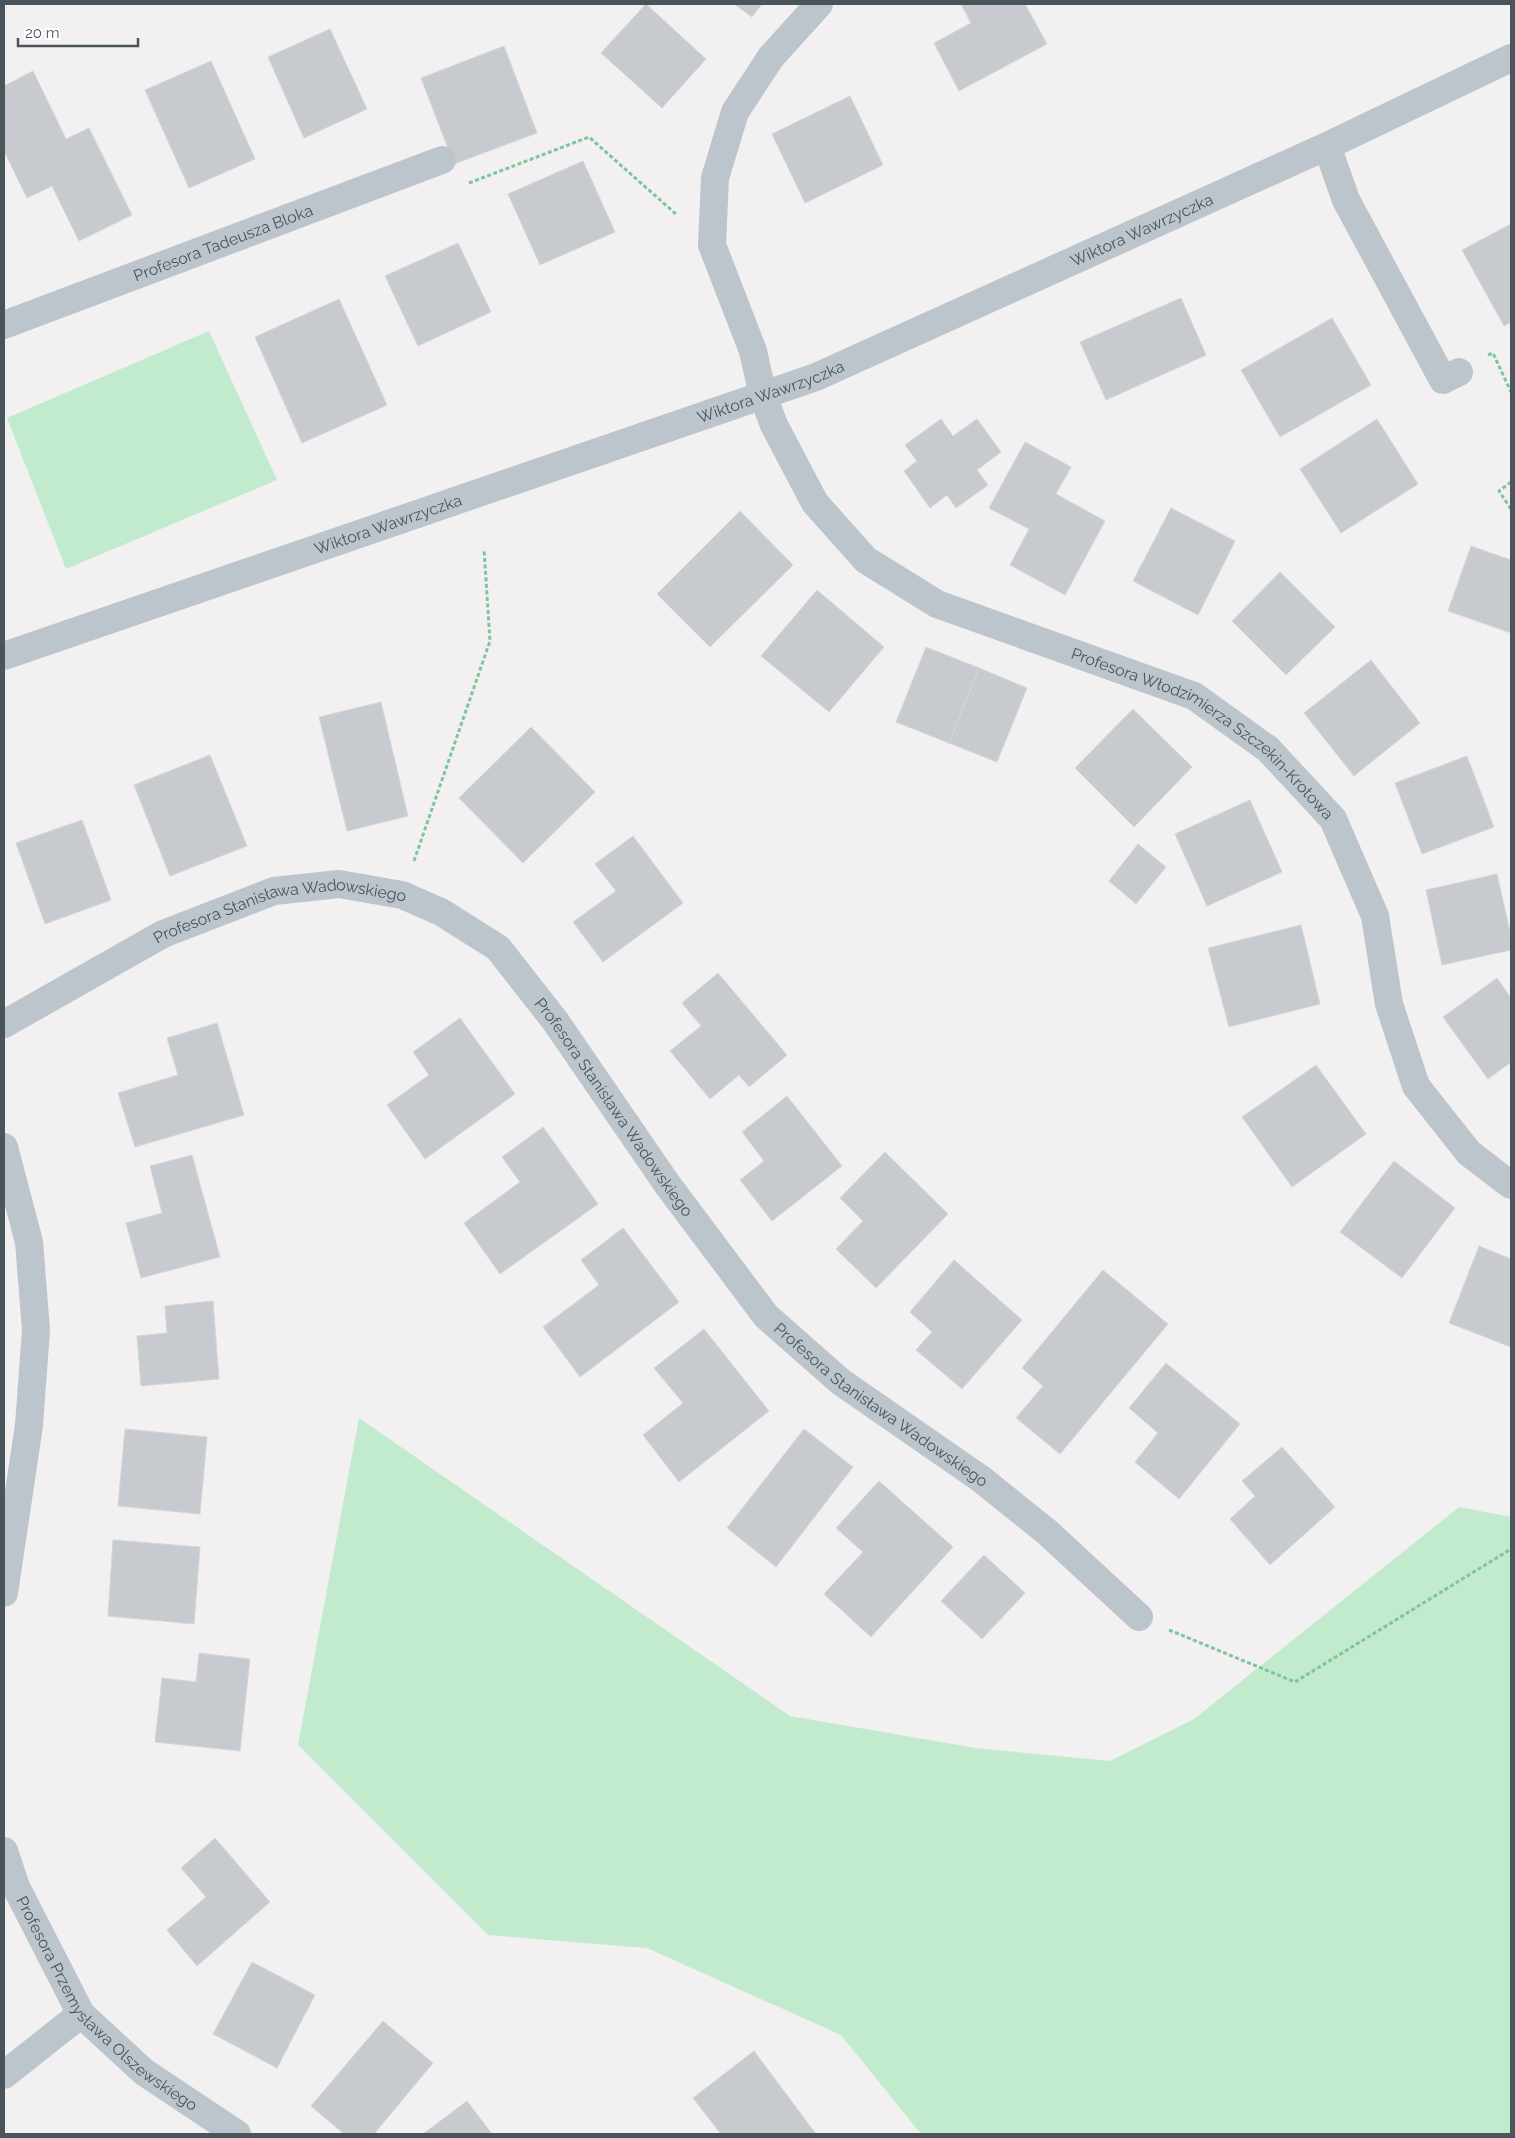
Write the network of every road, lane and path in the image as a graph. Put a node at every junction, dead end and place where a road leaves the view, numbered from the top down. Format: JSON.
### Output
{"nodes":[{"id":1,"x":819,"y":4,"type":"edge"},
{"id":2,"x":1511,"y":58,"type":"edge"},
{"id":3,"x":1327,"y":146,"type":"junction"},
{"id":4,"x":442,"y":160,"type":"joint"},
{"id":5,"x":712,"y":245,"type":"junction"},
{"id":6,"x":4,"y":325,"type":"edge"},
{"id":7,"x":1460,"y":372,"type":"dead end"},
{"id":8,"x":764,"y":396,"type":"junction"},
{"id":9,"x":1511,"y":482,"type":"edge"},
{"id":10,"x":1511,"y":509,"type":"edge"},
{"id":11,"x":484,"y":549,"type":"dead end"},
{"id":12,"x":4,"y":656,"type":"edge"},
{"id":13,"x":402,"y":895,"type":"junction"},
{"id":14,"x":4,"y":1024,"type":"edge"},
{"id":15,"x":4,"y":1147,"type":"edge"},
{"id":16,"x":1511,"y":1185,"type":"edge"},
{"id":17,"x":1511,"y":1549,"type":"edge"},
{"id":18,"x":4,"y":1594,"type":"edge"},
{"id":19,"x":1139,"y":1617,"type":"joint"},
{"id":20,"x":4,"y":1852,"type":"edge"},
{"id":21,"x":81,"y":2014,"type":"junction"},
{"id":22,"x":4,"y":2075,"type":"edge"},
{"id":23,"x":237,"y":2134,"type":"edge"}],
"edges":[{"from":1,"to":5,"type":"street"},
{"from":2,"to":3,"type":"street","name":"Wiktora Wawrzyczka"},
{"from":3,"to":7,"type":"street"},
{"from":3,"to":8,"type":"street","name":"Wiktora Wawrzyczka"},
{"from":4,"to":5,"type":"path"},
{"from":4,"to":6,"type":"street","name":"Profesora Tadeusza Bloka"},
{"from":5,"to":8,"type":"street","name":"Profesora Włodzimierza Szczekin-Krotowa"},
{"from":8,"to":12,"type":"street","name":"Wiktora Wawrzyczka"},
{"from":8,"to":16,"type":"street","name":"Profesora Włodzimierza Szczekin-Krotowa"},
{"from":9,"to":10,"type":"path"},
{"from":11,"to":13,"type":"path"},
{"from":13,"to":14,"type":"street","name":"Profesora Stanisława Wadowskiego"},
{"from":13,"to":19,"type":"street","name":"Profesora Stanisława Wadowskiego"},
{"from":15,"to":18,"type":"street"},
{"from":17,"to":19,"type":"path"},
{"from":20,"to":21,"type":"street","name":"Profesora Przemysława Olszewskiego"},
{"from":21,"to":22,"type":"street"},
{"from":21,"to":23,"type":"street","name":"Profesora Przemysława Olszewskiego"}]}
